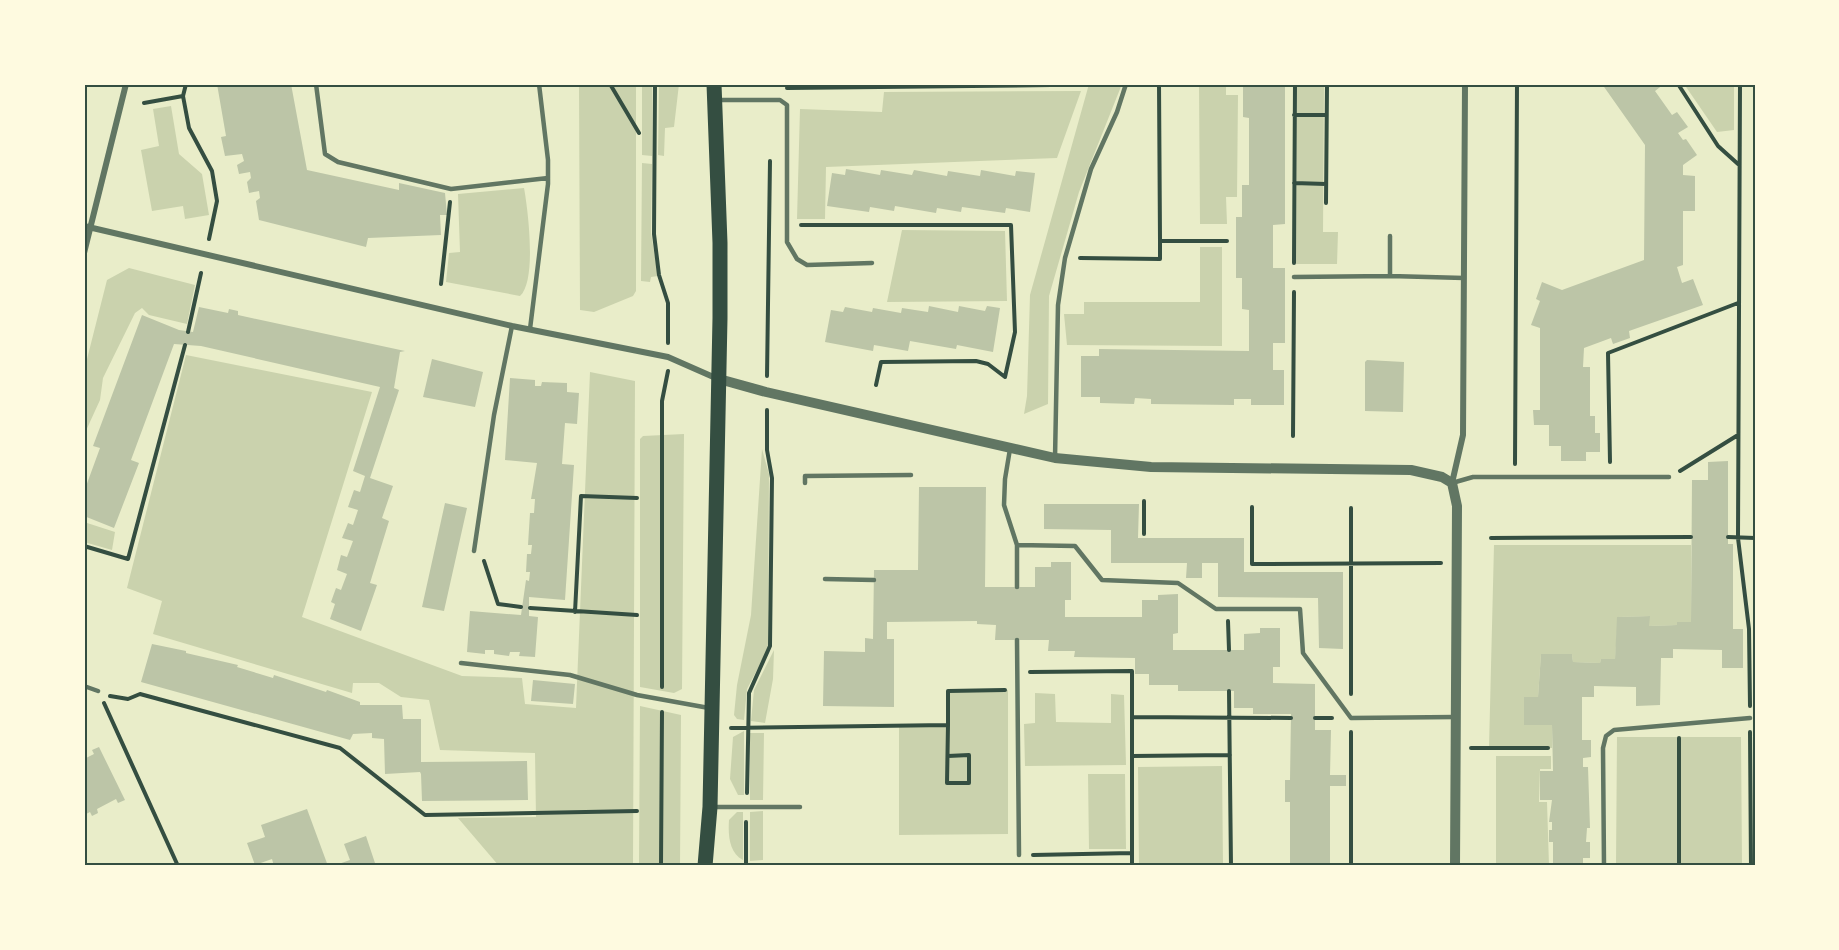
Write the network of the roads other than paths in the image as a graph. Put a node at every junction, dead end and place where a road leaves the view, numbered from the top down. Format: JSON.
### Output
{"nodes":[{"id":1,"x":126,"y":84,"type":"edge"},
{"id":2,"x":316,"y":84,"type":"edge"},
{"id":3,"x":539,"y":84,"type":"edge"},
{"id":4,"x":714,"y":84,"type":"edge"},
{"id":5,"x":1126,"y":84,"type":"edge"},
{"id":6,"x":1465,"y":84,"type":"edge"},
{"id":7,"x":714,"y":100,"type":"junction"},
{"id":8,"x":548,"y":178,"type":"junction"},
{"id":9,"x":87,"y":227,"type":"edge"},
{"id":10,"x":1390,"y":236,"type":"dead end"},
{"id":11,"x":84,"y":253,"type":"edge"},
{"id":12,"x":872,"y":263,"type":"dead end"},
{"id":13,"x":1390,"y":276,"type":"junction"},
{"id":14,"x":1294,"y":277,"type":"dead end"},
{"id":15,"x":1464,"y":278,"type":"junction"},
{"id":16,"x":512,"y":326,"type":"junction"},
{"id":17,"x":530,"y":329,"type":"junction"},
{"id":18,"x":719,"y":379,"type":"junction"},
{"id":19,"x":1010,"y":449,"type":"junction"},
{"id":20,"x":1055,"y":458,"type":"junction"},
{"id":21,"x":911,"y":475,"type":"dead end"},
{"id":22,"x":1669,"y":477,"type":"road end"},
{"id":23,"x":805,"y":483,"type":"dead end"},
{"id":24,"x":1452,"y":483,"type":"junction"},
{"id":25,"x":1017,"y":545,"type":"junction"},
{"id":26,"x":474,"y":551,"type":"road end"},
{"id":27,"x":825,"y":579,"type":"dead end"},
{"id":28,"x":874,"y":580,"type":"dead end"},
{"id":29,"x":1017,"y":587,"type":"dead end"},
{"id":30,"x":1017,"y":640,"type":"dead end"},
{"id":31,"x":461,"y":663,"type":"dead end"},
{"id":32,"x":84,"y":686,"type":"edge"},
{"id":33,"x":98,"y":691,"type":"road end"},
{"id":34,"x":712,"y":709,"type":"junction"},
{"id":35,"x":1455,"y":717,"type":"junction"},
{"id":36,"x":1750,"y":718,"type":"road end"},
{"id":37,"x":710,"y":807,"type":"junction"},
{"id":38,"x":800,"y":807,"type":"dead end"},
{"id":39,"x":1019,"y":855,"type":"road end"},
{"id":40,"x":705,"y":866,"type":"edge"},
{"id":41,"x":973,"y":866,"type":"edge"},
{"id":42,"x":1020,"y":866,"type":"edge"},
{"id":43,"x":1455,"y":866,"type":"edge"},
{"id":44,"x":1604,"y":866,"type":"edge"}],
"edges":[{"from":1,"to":9,"type":"street"},
{"from":2,"to":8,"type":"lane"},
{"from":3,"to":8,"type":"lane"},
{"from":4,"to":7,"type":"main road"},
{"from":5,"to":20,"type":"lane"},
{"from":6,"to":15,"type":"street"},
{"from":7,"to":12,"type":"lane"},
{"from":7,"to":18,"type":"main road"},
{"from":8,"to":17,"type":"lane"},
{"from":9,"to":11,"type":"street"},
{"from":9,"to":16,"type":"street"},
{"from":10,"to":13,"type":"lane"},
{"from":13,"to":14,"type":"lane"},
{"from":13,"to":15,"type":"lane"},
{"from":15,"to":24,"type":"street"},
{"from":16,"to":17,"type":"street"},
{"from":16,"to":26,"type":"lane"},
{"from":17,"to":18,"type":"street"},
{"from":18,"to":19,"type":"street"},
{"from":18,"to":34,"type":"main road"},
{"from":19,"to":20,"type":"street"},
{"from":19,"to":25,"type":"lane"},
{"from":20,"to":24,"type":"street"},
{"from":21,"to":23,"type":"lane"},
{"from":22,"to":24,"type":"lane"},
{"from":24,"to":35,"type":"street"},
{"from":25,"to":29,"type":"lane"},
{"from":25,"to":35,"type":"lane"},
{"from":27,"to":28,"type":"lane"},
{"from":30,"to":39,"type":"lane"},
{"from":31,"to":34,"type":"lane"},
{"from":32,"to":33,"type":"lane"},
{"from":34,"to":37,"type":"main road"},
{"from":35,"to":43,"type":"street"},
{"from":36,"to":44,"type":"lane"},
{"from":37,"to":38,"type":"lane"},
{"from":37,"to":40,"type":"main road"},
{"from":41,"to":42,"type":"lane"}]}
